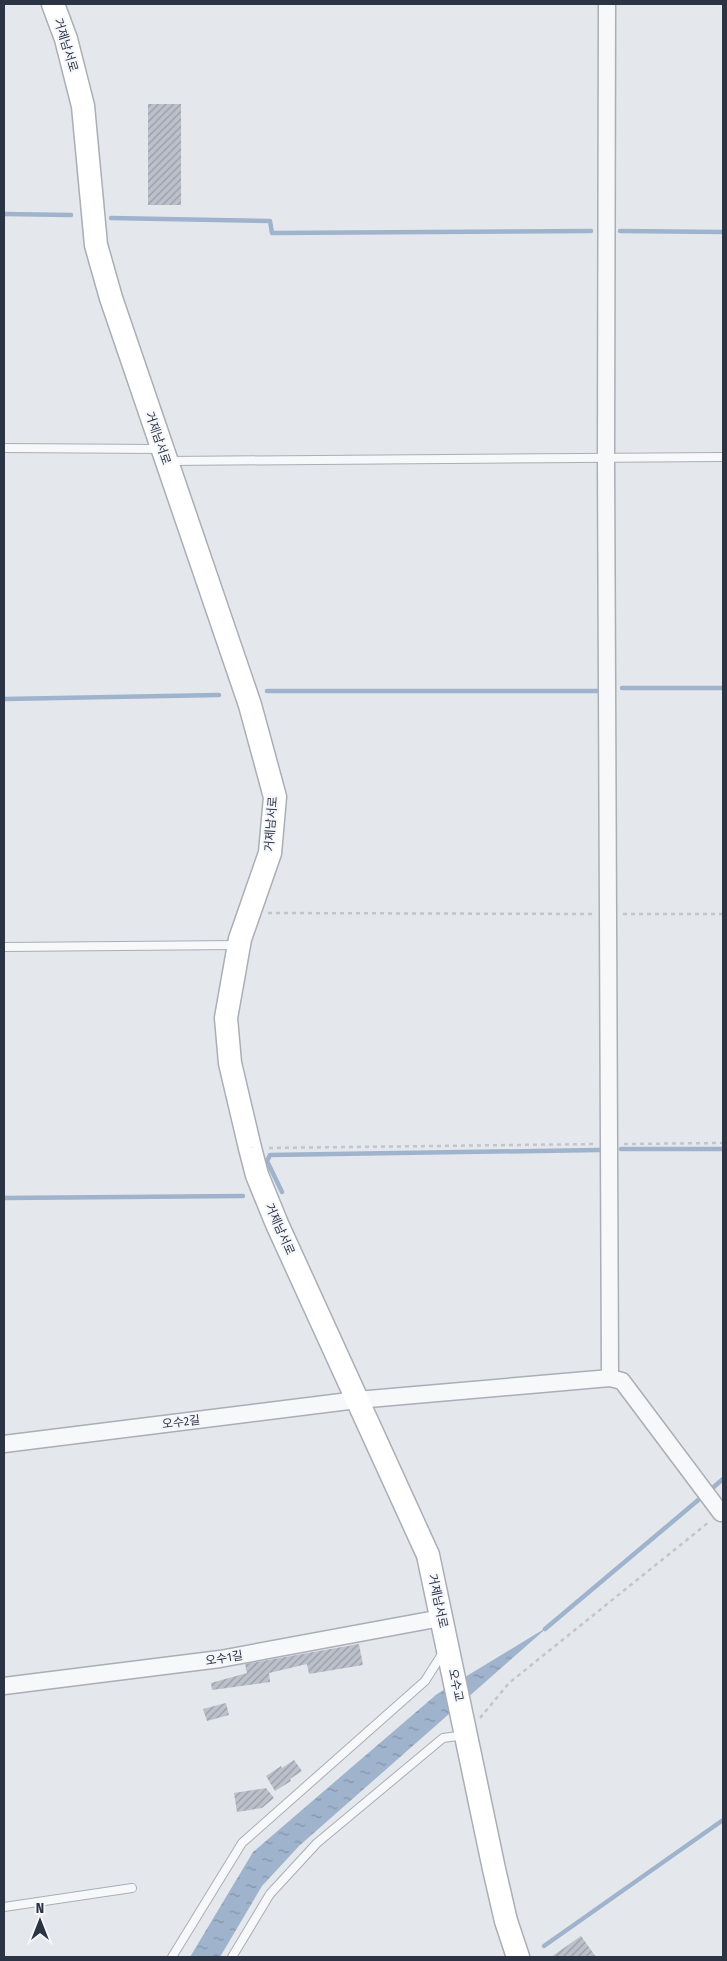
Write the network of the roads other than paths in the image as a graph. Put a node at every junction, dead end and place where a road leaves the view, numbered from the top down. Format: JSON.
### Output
{"nodes":[{"id":1,"x":53,"y":4,"type":"edge"},
{"id":2,"x":607,"y":4,"type":"edge"},
{"id":3,"x":4,"y":448,"type":"edge"},
{"id":4,"x":164,"y":455,"type":"junction"},
{"id":5,"x":606,"y":457,"type":"junction"},
{"id":6,"x":723,"y":457,"type":"edge"},
{"id":7,"x":239,"y":944,"type":"junction"},
{"id":8,"x":4,"y":947,"type":"edge"},
{"id":9,"x":610,"y":1378,"type":"junction"},
{"id":10,"x":357,"y":1400,"type":"junction"},
{"id":11,"x":4,"y":1444,"type":"edge"},
{"id":12,"x":720,"y":1513,"type":"road end"},
{"id":13,"x":441,"y":1618,"type":"junction"},
{"id":14,"x":449,"y":1652,"type":"junction"},
{"id":15,"x":4,"y":1686,"type":"edge"},
{"id":16,"x":467,"y":1734,"type":"junction"},
{"id":17,"x":132,"y":1888,"type":"dead end"},
{"id":18,"x":4,"y":1906,"type":"edge"},
{"id":19,"x":172,"y":1957,"type":"edge"},
{"id":20,"x":232,"y":1957,"type":"edge"},
{"id":21,"x":515,"y":1957,"type":"edge"}],
"edges":[{"from":1,"to":4,"type":"main road","name":"거제남서로"},
{"from":2,"to":5,"type":"street"},
{"from":3,"to":4,"type":"lane"},
{"from":4,"to":5,"type":"lane"},
{"from":4,"to":7,"type":"main road","name":"거제남서로"},
{"from":5,"to":6,"type":"lane"},
{"from":5,"to":9,"type":"street"},
{"from":7,"to":8,"type":"lane"},
{"from":7,"to":10,"type":"main road","name":"거제남서로"},
{"from":9,"to":10,"type":"street","name":"오수2길"},
{"from":9,"to":12,"type":"street"},
{"from":10,"to":11,"type":"street","name":"오수2길"},
{"from":10,"to":13,"type":"main road","name":"거제남서로"},
{"from":13,"to":14,"type":"main road","name":"거제남서로"},
{"from":13,"to":15,"type":"street","name":"오수1길"},
{"from":14,"to":16,"type":"main road","name":"오수교"},
{"from":14,"to":19,"type":"lane"},
{"from":16,"to":20,"type":"lane"},
{"from":16,"to":21,"type":"main road"},
{"from":17,"to":18,"type":"lane"}]}
